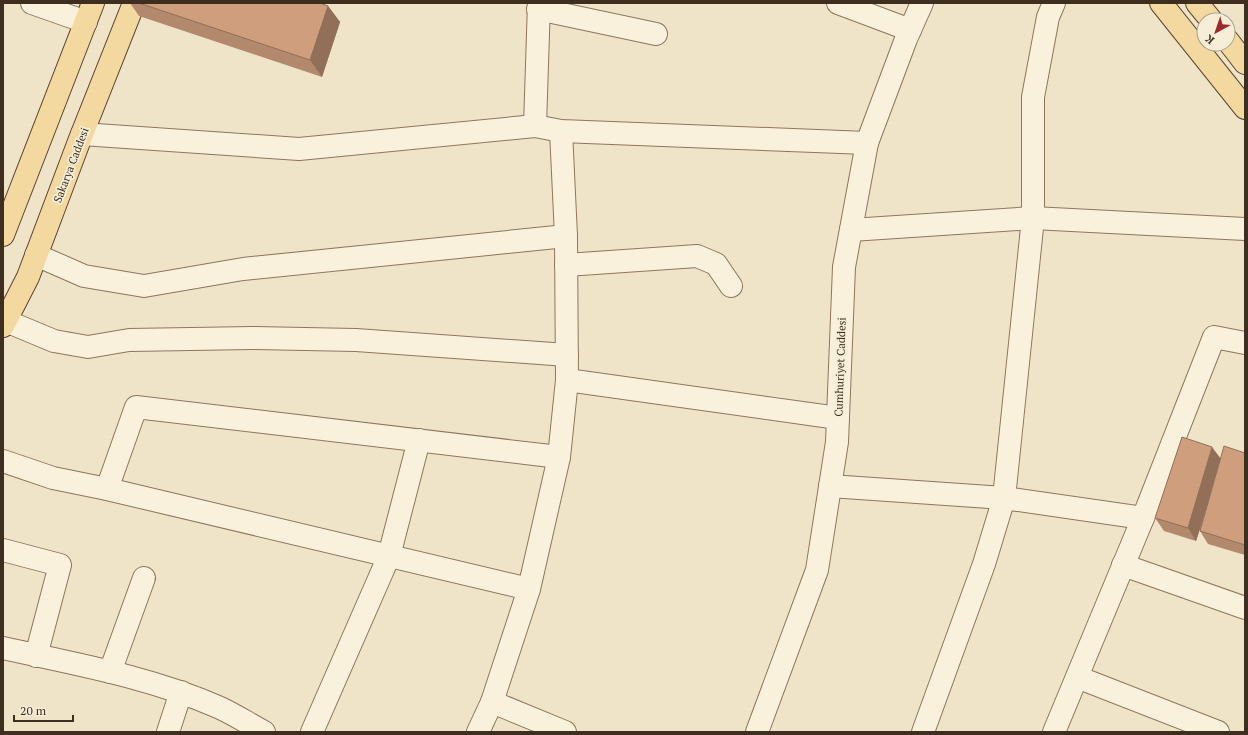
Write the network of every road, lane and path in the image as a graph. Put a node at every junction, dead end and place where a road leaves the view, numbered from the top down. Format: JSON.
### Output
{"nodes":[{"id":1,"x":32,"y":3,"type":"edge"},
{"id":2,"x":134,"y":3,"type":"edge"},
{"id":3,"x":838,"y":3,"type":"edge"},
{"id":4,"x":922,"y":3,"type":"edge"},
{"id":5,"x":1054,"y":3,"type":"edge"},
{"id":6,"x":1161,"y":3,"type":"edge"},
{"id":7,"x":1197,"y":3,"type":"edge"},
{"id":8,"x":538,"y":6,"type":"edge"},
{"id":9,"x":89,"y":12,"type":"edge"},
{"id":10,"x":1204,"y":12,"type":"edge"},
{"id":11,"x":910,"y":30,"type":"junction"},
{"id":12,"x":656,"y":34,"type":"dead end"},
{"id":13,"x":1236,"y":51,"type":"edge"},
{"id":14,"x":1245,"y":62,"type":"edge"},
{"id":15,"x":1245,"y":108,"type":"edge"},
{"id":16,"x":535,"y":126,"type":"junction"},
{"id":17,"x":561,"y":131,"type":"junction"},
{"id":18,"x":82,"y":134,"type":"junction"},
{"id":19,"x":868,"y":143,"type":"junction"},
{"id":20,"x":1033,"y":218,"type":"junction"},
{"id":21,"x":1245,"y":229,"type":"edge"},
{"id":22,"x":851,"y":230,"type":"junction"},
{"id":23,"x":3,"y":235,"type":"edge"},
{"id":24,"x":566,"y":236,"type":"junction"},
{"id":25,"x":36,"y":255,"type":"junction"},
{"id":26,"x":566,"y":266,"type":"junction"},
{"id":27,"x":731,"y":286,"type":"dead end"},
{"id":28,"x":4,"y":323,"type":"edge"},
{"id":29,"x":1245,"y":343,"type":"edge"},
{"id":30,"x":566,"y":355,"type":"junction"},
{"id":31,"x":566,"y":380,"type":"junction"},
{"id":32,"x":838,"y":418,"type":"junction"},
{"id":33,"x":419,"y":440,"type":"junction"},
{"id":34,"x":559,"y":457,"type":"junction"},
{"id":35,"x":3,"y":461,"type":"edge"},
{"id":36,"x":830,"y":486,"type":"junction"},
{"id":37,"x":107,"y":489,"type":"junction"},
{"id":38,"x":1004,"y":498,"type":"junction"},
{"id":39,"x":1143,"y":518,"type":"junction"},
{"id":40,"x":3,"y":550,"type":"edge"},
{"id":41,"x":389,"y":556,"type":"junction"},
{"id":42,"x":1124,"y":565,"type":"junction"},
{"id":43,"x":144,"y":578,"type":"dead end"},
{"id":44,"x":529,"y":589,"type":"junction"},
{"id":45,"x":1245,"y":608,"type":"edge"},
{"id":46,"x":3,"y":648,"type":"edge"},
{"id":47,"x":36,"y":656,"type":"junction"},
{"id":48,"x":110,"y":672,"type":"junction"},
{"id":49,"x":1077,"y":677,"type":"junction"},
{"id":50,"x":181,"y":692,"type":"junction"},
{"id":51,"x":492,"y":702,"type":"junction"},
{"id":52,"x":168,"y":732,"type":"edge"},
{"id":53,"x":264,"y":732,"type":"edge"},
{"id":54,"x":312,"y":732,"type":"edge"},
{"id":55,"x":478,"y":732,"type":"edge"},
{"id":56,"x":565,"y":732,"type":"edge"},
{"id":57,"x":757,"y":732,"type":"edge"},
{"id":58,"x":924,"y":732,"type":"edge"},
{"id":59,"x":1054,"y":732,"type":"edge"},
{"id":60,"x":1218,"y":732,"type":"edge"}],
"edges":[{"from":1,"to":9,"type":"street"},
{"from":2,"to":18,"type":"main road","name":"Sakarya Caddesi"},
{"from":3,"to":11,"type":"street"},
{"from":4,"to":11,"type":"street","name":"Cumhuriyet Caddesi"},
{"from":5,"to":20,"type":"street"},
{"from":6,"to":15,"type":"main road"},
{"from":7,"to":10,"type":"main road"},
{"from":8,"to":12,"type":"street"},
{"from":8,"to":16,"type":"street"},
{"from":9,"to":23,"type":"main road"},
{"from":11,"to":19,"type":"street","name":"Cumhuriyet Caddesi"},
{"from":13,"to":14,"type":"main road"},
{"from":16,"to":17,"type":"street"},
{"from":16,"to":18,"type":"street"},
{"from":17,"to":19,"type":"street"},
{"from":17,"to":24,"type":"street"},
{"from":18,"to":25,"type":"main road","name":"Sakarya Caddesi"},
{"from":19,"to":22,"type":"street","name":"Cumhuriyet Caddesi"},
{"from":20,"to":21,"type":"street"},
{"from":20,"to":22,"type":"street"},
{"from":20,"to":38,"type":"street"},
{"from":22,"to":32,"type":"street","name":"Cumhuriyet Caddesi"},
{"from":24,"to":25,"type":"street"},
{"from":24,"to":26,"type":"street"},
{"from":25,"to":28,"type":"main road","name":"Sakarya Caddesi"},
{"from":26,"to":27,"type":"street"},
{"from":26,"to":30,"type":"street"},
{"from":28,"to":30,"type":"street"},
{"from":29,"to":39,"type":"street"},
{"from":30,"to":31,"type":"street"},
{"from":31,"to":32,"type":"street"},
{"from":31,"to":34,"type":"street"},
{"from":32,"to":36,"type":"street","name":"Cumhuriyet Caddesi"},
{"from":33,"to":34,"type":"street"},
{"from":33,"to":37,"type":"street"},
{"from":33,"to":41,"type":"street"},
{"from":34,"to":44,"type":"street"},
{"from":35,"to":37,"type":"street"},
{"from":36,"to":38,"type":"street"},
{"from":36,"to":57,"type":"street","name":"Cumhuriyet Caddesi"},
{"from":37,"to":41,"type":"street"},
{"from":38,"to":39,"type":"street"},
{"from":38,"to":58,"type":"street"},
{"from":39,"to":42,"type":"street"},
{"from":40,"to":47,"type":"street"},
{"from":41,"to":44,"type":"street"},
{"from":41,"to":54,"type":"street"},
{"from":42,"to":45,"type":"street"},
{"from":42,"to":49,"type":"street"},
{"from":43,"to":48,"type":"street"},
{"from":44,"to":51,"type":"street"},
{"from":46,"to":47,"type":"street"},
{"from":47,"to":48,"type":"street"},
{"from":48,"to":50,"type":"street"},
{"from":49,"to":59,"type":"street"},
{"from":49,"to":60,"type":"street"},
{"from":50,"to":52,"type":"street"},
{"from":50,"to":53,"type":"street"},
{"from":51,"to":55,"type":"street"},
{"from":51,"to":56,"type":"street"}]}
